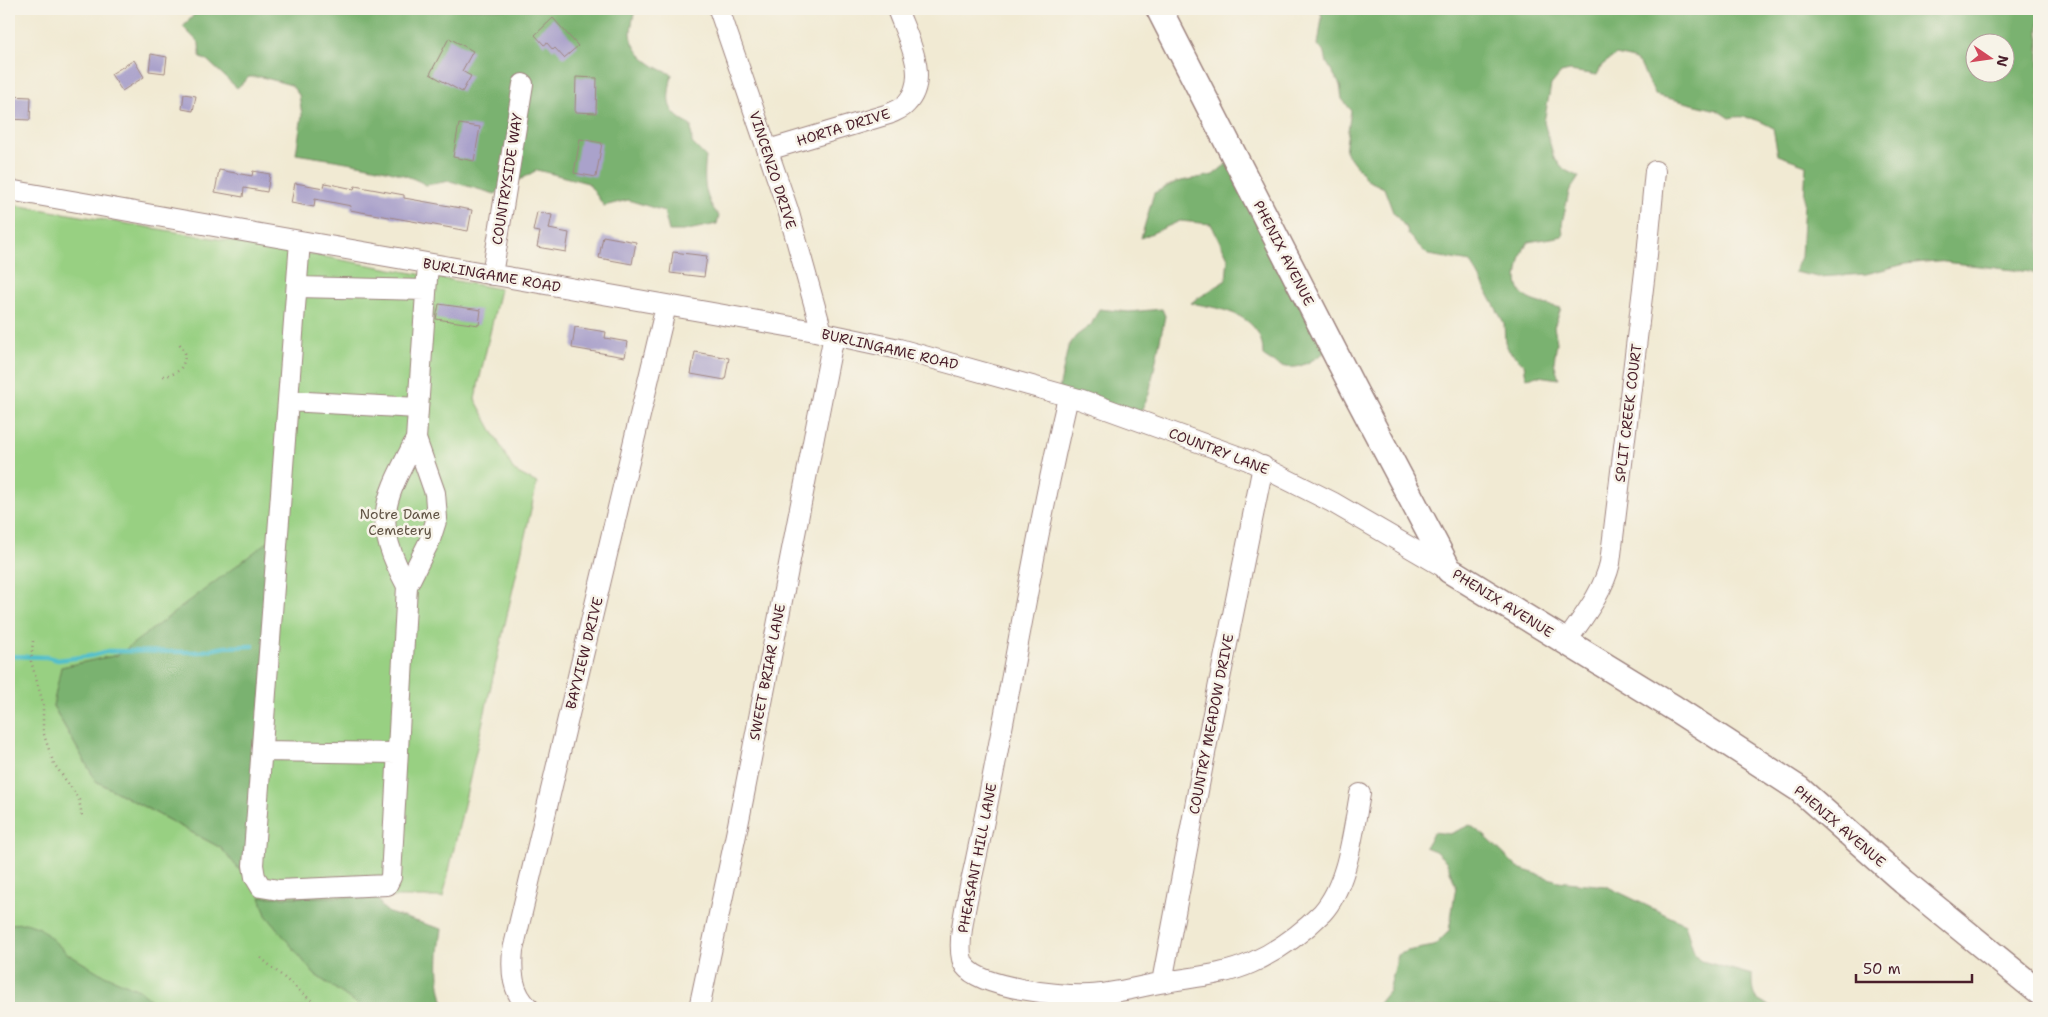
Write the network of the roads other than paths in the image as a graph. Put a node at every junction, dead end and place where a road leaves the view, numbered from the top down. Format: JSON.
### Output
{"nodes":[{"id":1,"x":719,"y":9,"type":"edge"},
{"id":2,"x":897,"y":9,"type":"edge"},
{"id":3,"x":1159,"y":9,"type":"edge"},
{"id":4,"x":523,"y":84,"type":"dead end"},
{"id":5,"x":768,"y":150,"type":"junction"},
{"id":6,"x":1655,"y":171,"type":"dead end"},
{"id":7,"x":9,"y":190,"type":"edge"},
{"id":8,"x":300,"y":241,"type":"junction"},
{"id":9,"x":428,"y":264,"type":"junction"},
{"id":10,"x":492,"y":275,"type":"junction"},
{"id":11,"x":297,"y":287,"type":"junction"},
{"id":12,"x":426,"y":290,"type":"junction"},
{"id":13,"x":666,"y":306,"type":"junction"},
{"id":14,"x":828,"y":334,"type":"junction"},
{"id":15,"x":973,"y":369,"type":"joint"},
{"id":16,"x":1068,"y":397,"type":"junction"},
{"id":17,"x":288,"y":401,"type":"junction"},
{"id":18,"x":418,"y":408,"type":"junction"},
{"id":19,"x":416,"y":439,"type":"junction"},
{"id":20,"x":1263,"y":466,"type":"junction"},
{"id":21,"x":1449,"y":570,"type":"junction"},
{"id":22,"x":406,"y":586,"type":"junction"},
{"id":23,"x":1566,"y":642,"type":"junction"},
{"id":24,"x":262,"y":751,"type":"junction"},
{"id":25,"x":397,"y":753,"type":"junction"},
{"id":26,"x":1360,"y":794,"type":"dead end"},
{"id":27,"x":1162,"y":982,"type":"junction"},
{"id":28,"x":2039,"y":992,"type":"edge"},
{"id":29,"x":525,"y":1004,"type":"edge"},
{"id":30,"x":699,"y":1008,"type":"edge"}],
"edges":[{"from":1,"to":5,"type":"street","name":"VINCENZO DRIVE"},
{"from":2,"to":5,"type":"street","name":"HORTA DRIVE"},
{"from":3,"to":21,"type":"main road","name":"PHENIX AVENUE"},
{"from":4,"to":10,"type":"street","name":"COUNTRYSIDE WAY"},
{"from":5,"to":14,"type":"street","name":"VINCENZO DRIVE"},
{"from":6,"to":23,"type":"street","name":"SPLIT CREEK COURT"},
{"from":7,"to":8,"type":"street","name":"BURLINGAME ROAD"},
{"from":8,"to":9,"type":"street","name":"BURLINGAME ROAD"},
{"from":8,"to":11,"type":"street"},
{"from":9,"to":10,"type":"street","name":"BURLINGAME ROAD"},
{"from":9,"to":12,"type":"street"},
{"from":10,"to":13,"type":"street","name":"BURLINGAME ROAD"},
{"from":11,"to":12,"type":"street"},
{"from":11,"to":17,"type":"street"},
{"from":12,"to":18,"type":"street"},
{"from":13,"to":14,"type":"street","name":"BURLINGAME ROAD"},
{"from":13,"to":29,"type":"street","name":"BAYVIEW DRIVE"},
{"from":14,"to":15,"type":"street","name":"BURLINGAME ROAD"},
{"from":14,"to":30,"type":"street","name":"SWEET BRIAR LANE"},
{"from":15,"to":16,"type":"street","name":"COUNTRY LANE"},
{"from":16,"to":20,"type":"street","name":"COUNTRY LANE"},
{"from":16,"to":27,"type":"street","name":"PHEASANT HILL LANE"},
{"from":17,"to":18,"type":"street"},
{"from":17,"to":24,"type":"street"},
{"from":18,"to":19,"type":"street"},
{"from":19,"to":22,"type":"street"},
{"from":19,"to":22,"type":"street"},
{"from":20,"to":21,"type":"street","name":"COUNTRY LANE"},
{"from":20,"to":27,"type":"street","name":"COUNTRY MEADOW DRIVE"},
{"from":21,"to":23,"type":"main road","name":"PHENIX AVENUE"},
{"from":22,"to":25,"type":"street"},
{"from":23,"to":28,"type":"main road","name":"PHENIX AVENUE"},
{"from":24,"to":25,"type":"street"},
{"from":24,"to":25,"type":"street"},
{"from":26,"to":27,"type":"street","name":"PHEASANT HILL LANE"}]}
